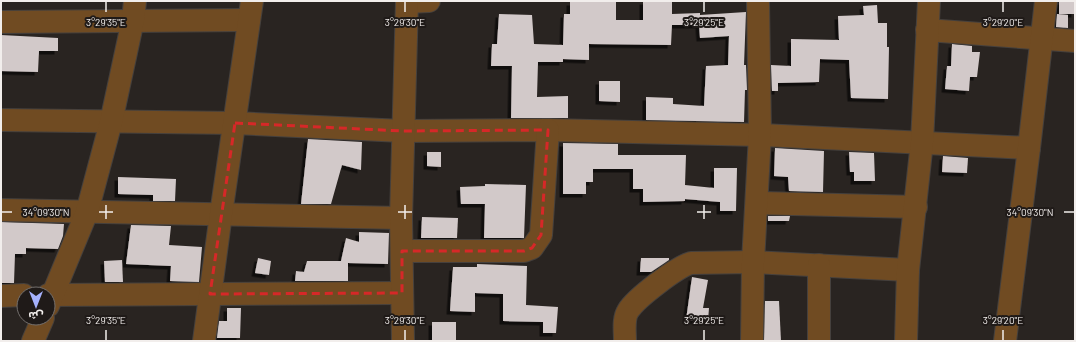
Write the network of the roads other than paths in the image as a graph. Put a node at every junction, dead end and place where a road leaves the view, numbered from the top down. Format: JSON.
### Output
{"nodes":[{"id":1,"x":407,"y":1,"type":"edge"},
{"id":2,"x":429,"y":1,"type":"edge"},
{"id":3,"x":758,"y":1,"type":"edge"},
{"id":4,"x":929,"y":1,"type":"edge"},
{"id":5,"x":1046,"y":1,"type":"edge"},
{"id":6,"x":134,"y":10,"type":"edge"},
{"id":7,"x":251,"y":10,"type":"edge"},
{"id":8,"x":1,"y":22,"type":"edge"},
{"id":9,"x":927,"y":30,"type":"junction"},
{"id":10,"x":1042,"y":38,"type":"junction"},
{"id":11,"x":1075,"y":41,"type":"edge"},
{"id":12,"x":1,"y":120,"type":"edge"},
{"id":13,"x":112,"y":122,"type":"junction"},
{"id":14,"x":235,"y":123,"type":"junction"},
{"id":15,"x":548,"y":130,"type":"junction"},
{"id":16,"x":403,"y":131,"type":"junction"},
{"id":17,"x":760,"y":135,"type":"junction"},
{"id":18,"x":922,"y":142,"type":"junction"},
{"id":19,"x":1030,"y":148,"type":"junction"},
{"id":20,"x":757,"y":202,"type":"junction"},
{"id":21,"x":916,"y":208,"type":"junction"},
{"id":22,"x":1,"y":210,"type":"edge"},
{"id":23,"x":87,"y":212,"type":"junction"},
{"id":24,"x":221,"y":214,"type":"junction"},
{"id":25,"x":401,"y":218,"type":"junction"},
{"id":26,"x":402,"y":251,"type":"junction"},
{"id":27,"x":753,"y":262,"type":"junction"},
{"id":28,"x":819,"y":265,"type":"junction"},
{"id":29,"x":908,"y":270,"type":"junction"},
{"id":30,"x":56,"y":286,"type":"edge"},
{"id":31,"x":402,"y":293,"type":"junction"},
{"id":32,"x":210,"y":294,"type":"junction"},
{"id":33,"x":16,"y":295,"type":"edge"},
{"id":34,"x":1,"y":296,"type":"edge"},
{"id":35,"x":56,"y":299,"type":"edge"},
{"id":36,"x":40,"y":326,"type":"edge"},
{"id":37,"x":33,"y":341,"type":"edge"},
{"id":38,"x":204,"y":341,"type":"edge"},
{"id":39,"x":403,"y":341,"type":"edge"},
{"id":40,"x":625,"y":341,"type":"edge"},
{"id":41,"x":752,"y":341,"type":"edge"},
{"id":42,"x":819,"y":341,"type":"edge"},
{"id":43,"x":906,"y":341,"type":"edge"},
{"id":44,"x":1005,"y":341,"type":"edge"}],
"edges":[{"from":1,"to":2,"type":"street"},
{"from":1,"to":16,"type":"street"},
{"from":3,"to":17,"type":"street"},
{"from":4,"to":9,"type":"street"},
{"from":5,"to":10,"type":"street"},
{"from":6,"to":7,"type":"street"},
{"from":6,"to":8,"type":"street"},
{"from":6,"to":13,"type":"street"},
{"from":7,"to":14,"type":"street"},
{"from":9,"to":10,"type":"street"},
{"from":9,"to":18,"type":"street"},
{"from":10,"to":11,"type":"street"},
{"from":10,"to":19,"type":"street"},
{"from":12,"to":13,"type":"street"},
{"from":13,"to":14,"type":"street"},
{"from":13,"to":23,"type":"street"},
{"from":14,"to":16,"type":"street"},
{"from":14,"to":24,"type":"street"},
{"from":15,"to":16,"type":"street"},
{"from":15,"to":17,"type":"street"},
{"from":15,"to":26,"type":"street"},
{"from":16,"to":25,"type":"street"},
{"from":17,"to":18,"type":"street"},
{"from":17,"to":20,"type":"street"},
{"from":18,"to":19,"type":"street"},
{"from":18,"to":21,"type":"street"},
{"from":19,"to":44,"type":"street"},
{"from":20,"to":21,"type":"street"},
{"from":20,"to":27,"type":"street"},
{"from":21,"to":29,"type":"street"},
{"from":22,"to":23,"type":"street"},
{"from":23,"to":24,"type":"street"},
{"from":23,"to":30,"type":"street"},
{"from":24,"to":25,"type":"street"},
{"from":24,"to":32,"type":"street"},
{"from":25,"to":26,"type":"street"},
{"from":26,"to":31,"type":"street"},
{"from":27,"to":28,"type":"street"},
{"from":27,"to":40,"type":"street"},
{"from":27,"to":41,"type":"street"},
{"from":28,"to":29,"type":"street"},
{"from":28,"to":42,"type":"street"},
{"from":29,"to":43,"type":"street"},
{"from":31,"to":32,"type":"street"},
{"from":31,"to":39,"type":"street"},
{"from":32,"to":35,"type":"street"},
{"from":32,"to":38,"type":"street"},
{"from":33,"to":34,"type":"street"},
{"from":36,"to":37,"type":"street"}]}
